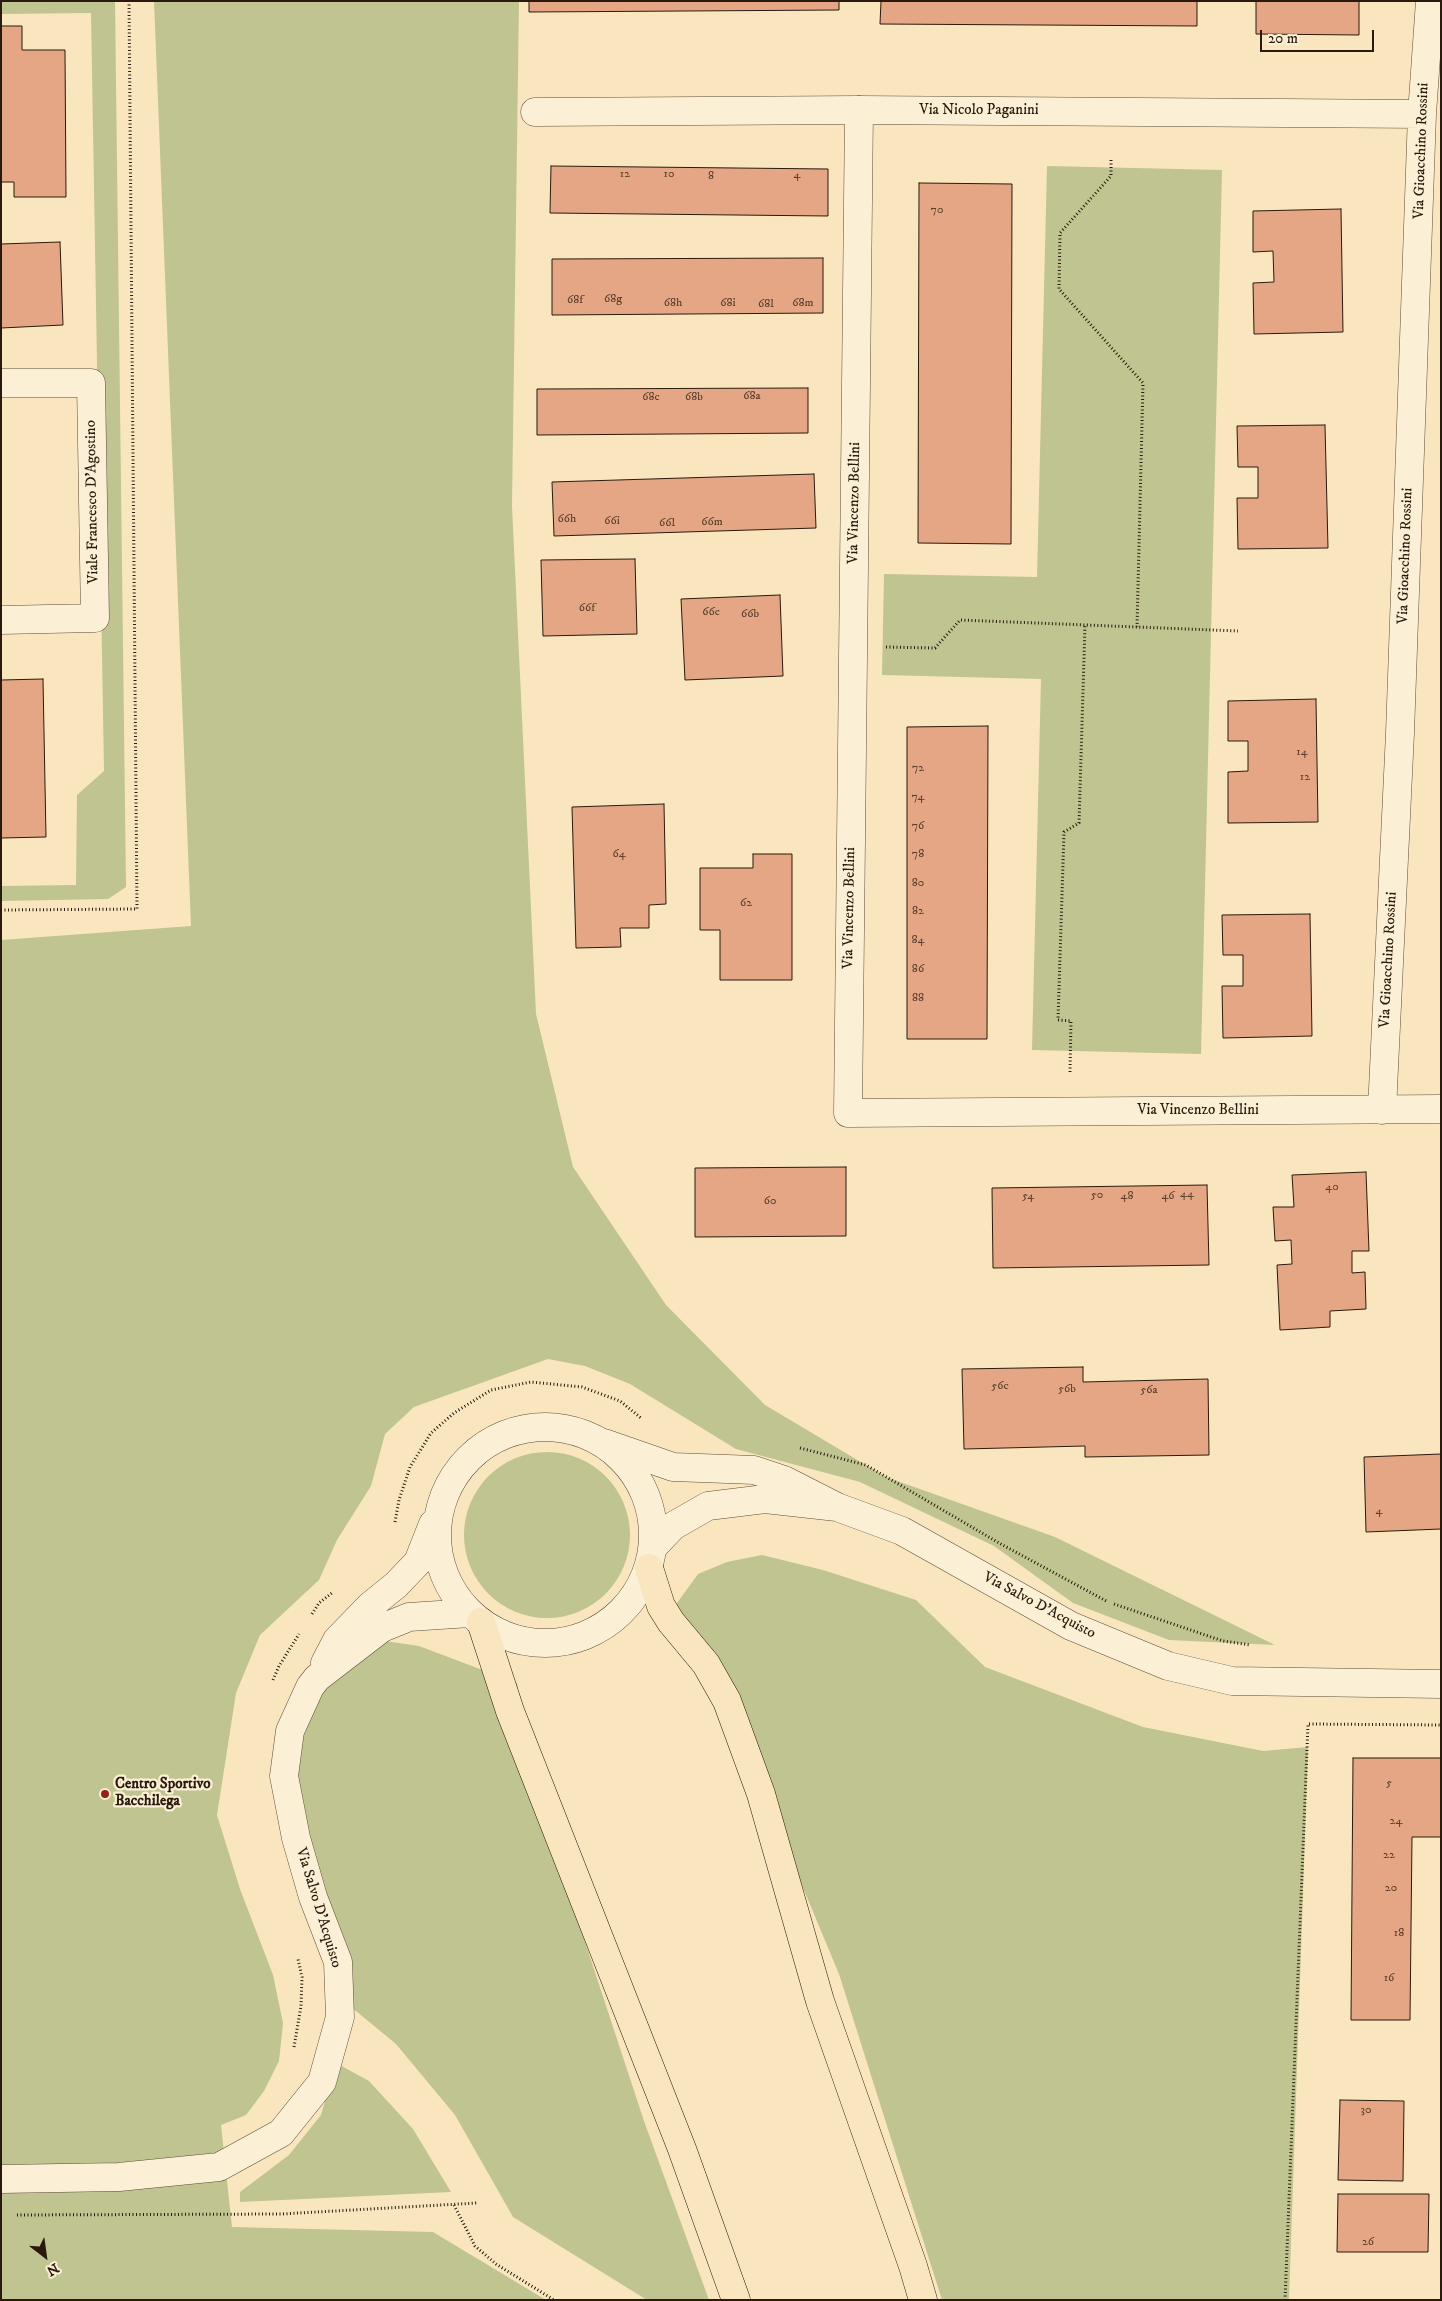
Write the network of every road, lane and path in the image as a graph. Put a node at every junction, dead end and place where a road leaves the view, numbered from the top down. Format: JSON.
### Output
{"nodes":[{"id":1,"x":1430,"y":1,"type":"edge"},
{"id":2,"x":859,"y":110,"type":"junction"},
{"id":3,"x":535,"y":112,"type":"dead end"},
{"id":4,"x":1422,"y":114,"type":"junction"},
{"id":5,"x":1111,"y":160,"type":"dead end"},
{"id":6,"x":1,"y":383,"type":"edge"},
{"id":7,"x":1,"y":620,"type":"edge"},
{"id":8,"x":1084,"y":625,"type":"junction"},
{"id":9,"x":1137,"y":627,"type":"junction"},
{"id":10,"x":1238,"y":631,"type":"dead end"},
{"id":11,"x":882,"y":647,"type":"dead end"},
{"id":12,"x":1070,"y":1072,"type":"dead end"},
{"id":13,"x":1441,"y":1109,"type":"edge"},
{"id":14,"x":1382,"y":1110,"type":"junction"},
{"id":15,"x":648,"y":1423,"type":"dead end"},
{"id":16,"x":604,"y":1443,"type":"junction"},
{"id":17,"x":795,"y":1446,"type":"dead end"},
{"id":18,"x":442,"y":1501,"type":"junction"},
{"id":19,"x":837,"y":1507,"type":"junction"},
{"id":20,"x":394,"y":1525,"type":"dead end"},
{"id":21,"x":651,"y":1557,"type":"junction"},
{"id":22,"x":335,"y":1591,"type":"dead end"},
{"id":23,"x":475,"y":1618,"type":"junction"},
{"id":24,"x":309,"y":1619,"type":"dead end"},
{"id":25,"x":304,"y":1627,"type":"dead end"},
{"id":26,"x":1223,"y":1641,"type":"dead end"},
{"id":27,"x":317,"y":1678,"type":"junction"},
{"id":28,"x":272,"y":1684,"type":"dead end"},
{"id":29,"x":1441,"y":1684,"type":"edge"},
{"id":30,"x":1441,"y":1725,"type":"edge"},
{"id":31,"x":297,"y":1951,"type":"dead end"},
{"id":32,"x":293,"y":2052,"type":"dead end"},
{"id":33,"x":1,"y":2179,"type":"edge"},
{"id":34,"x":477,"y":2203,"type":"dead end"},
{"id":35,"x":454,"y":2205,"type":"junction"},
{"id":36,"x":11,"y":2215,"type":"dead end"},
{"id":37,"x":554,"y":2300,"type":"edge"},
{"id":38,"x":736,"y":2300,"type":"edge"},
{"id":39,"x":923,"y":2300,"type":"edge"},
{"id":40,"x":1285,"y":2300,"type":"edge"}],
"edges":[{"from":1,"to":4,"type":"street","name":"Via Gioacchino Rossini"},
{"from":2,"to":3,"type":"street","name":"Via Nicolo Paganini"},
{"from":2,"to":4,"type":"street","name":"Via Nicolo Paganini"},
{"from":2,"to":14,"type":"street","name":"Via Vincenzo Bellini"},
{"from":4,"to":14,"type":"street","name":"Via Gioacchino Rossini"},
{"from":5,"to":9,"type":"path"},
{"from":6,"to":7,"type":"street","name":"Viale Francesco D'Agostino"},
{"from":8,"to":9,"type":"path"},
{"from":8,"to":11,"type":"path"},
{"from":8,"to":12,"type":"path"},
{"from":9,"to":10,"type":"path"},
{"from":13,"to":14,"type":"street","name":"Via Vincenzo Bellini"},
{"from":15,"to":20,"type":"path"},
{"from":16,"to":18,"type":"street"},
{"from":16,"to":19,"type":"street"},
{"from":16,"to":21,"type":"street"},
{"from":17,"to":26,"type":"path"},
{"from":18,"to":23,"type":"street"},
{"from":18,"to":27,"type":"street"},
{"from":19,"to":21,"type":"street"},
{"from":19,"to":29,"type":"street","name":"Via Salvo D'Acquisto"},
{"from":21,"to":23,"type":"street"},
{"from":21,"to":39,"type":"highway"},
{"from":22,"to":24,"type":"path"},
{"from":23,"to":27,"type":"street","name":"Via Salvo D'Acquisto"},
{"from":23,"to":38,"type":"highway"},
{"from":25,"to":28,"type":"path"},
{"from":27,"to":33,"type":"street","name":"Via Salvo D'Acquisto"},
{"from":30,"to":40,"type":"path"},
{"from":31,"to":32,"type":"path"},
{"from":34,"to":35,"type":"path"},
{"from":35,"to":36,"type":"path"},
{"from":35,"to":37,"type":"path"}]}
